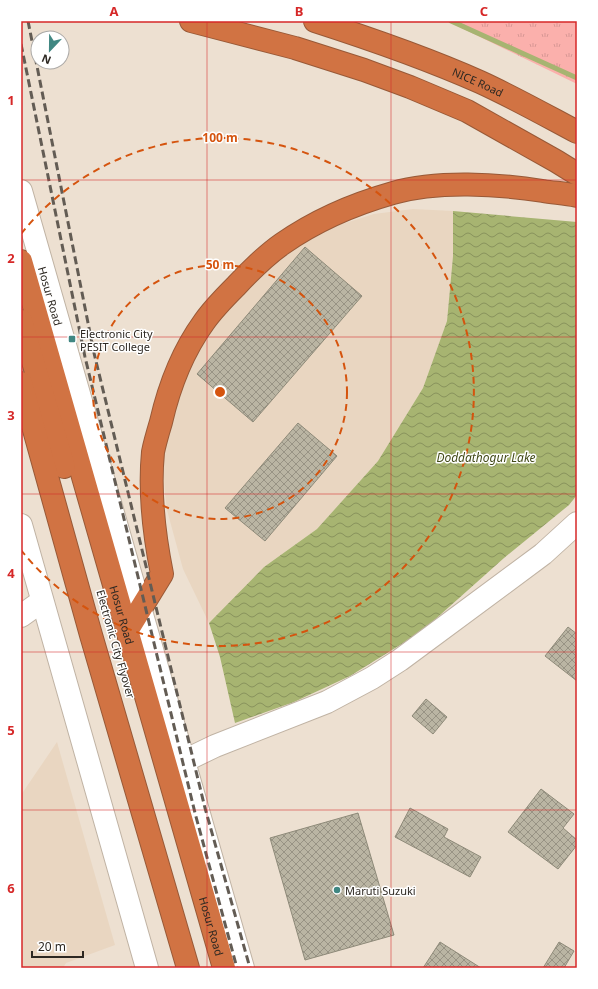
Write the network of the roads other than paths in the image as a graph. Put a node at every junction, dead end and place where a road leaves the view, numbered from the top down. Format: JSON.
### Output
{"nodes":[{"id":1,"x":192,"y":21,"type":"edge"},
{"id":2,"x":315,"y":21,"type":"edge"},
{"id":3,"x":346,"y":21,"type":"edge"},
{"id":4,"x":375,"y":41,"type":"junction"},
{"id":5,"x":577,"y":132,"type":"edge"},
{"id":6,"x":577,"y":174,"type":"edge"},
{"id":7,"x":21,"y":191,"type":"edge"},
{"id":8,"x":577,"y":196,"type":"edge"},
{"id":9,"x":21,"y":261,"type":"edge"},
{"id":10,"x":21,"y":321,"type":"edge"},
{"id":11,"x":21,"y":383,"type":"edge"},
{"id":12,"x":21,"y":432,"type":"edge"},
{"id":13,"x":577,"y":523,"type":"edge"},
{"id":14,"x":21,"y":525,"type":"edge"},
{"id":15,"x":42,"y":600,"type":"junction"},
{"id":16,"x":141,"y":609,"type":"junction"},
{"id":17,"x":21,"y":616,"type":"edge"},
{"id":18,"x":127,"y":631,"type":"junction"},
{"id":19,"x":184,"y":761,"type":"junction"},
{"id":20,"x":147,"y":968,"type":"edge"},
{"id":21,"x":177,"y":968,"type":"edge"},
{"id":22,"x":188,"y":968,"type":"edge"},
{"id":23,"x":209,"y":968,"type":"edge"},
{"id":24,"x":224,"y":968,"type":"edge"},
{"id":25,"x":243,"y":968,"type":"edge"}],
"edges":[{"from":1,"to":6,"type":"highway"},
{"from":2,"to":4,"type":"highway"},
{"from":3,"to":4,"type":"highway"},
{"from":4,"to":5,"type":"highway","name":"NICE Road"},
{"from":7,"to":16,"type":"street","name":"Hosur Road"},
{"from":8,"to":16,"type":"highway"},
{"from":9,"to":18,"type":"highway","name":"Hosur Road"},
{"from":10,"to":23,"type":"highway","name":"Electronic City Flyover"},
{"from":11,"to":22,"type":"highway","name":"Electronic City Flyover"},
{"from":12,"to":21,"type":"highway"},
{"from":13,"to":19,"type":"street"},
{"from":14,"to":15,"type":"street"},
{"from":15,"to":17,"type":"street"},
{"from":15,"to":20,"type":"street"},
{"from":16,"to":18,"type":"highway"},
{"from":16,"to":19,"type":"street","name":"Hosur Road"},
{"from":18,"to":24,"type":"highway","name":"Hosur Road"},
{"from":19,"to":25,"type":"street","name":"Hosur Road"}]}
